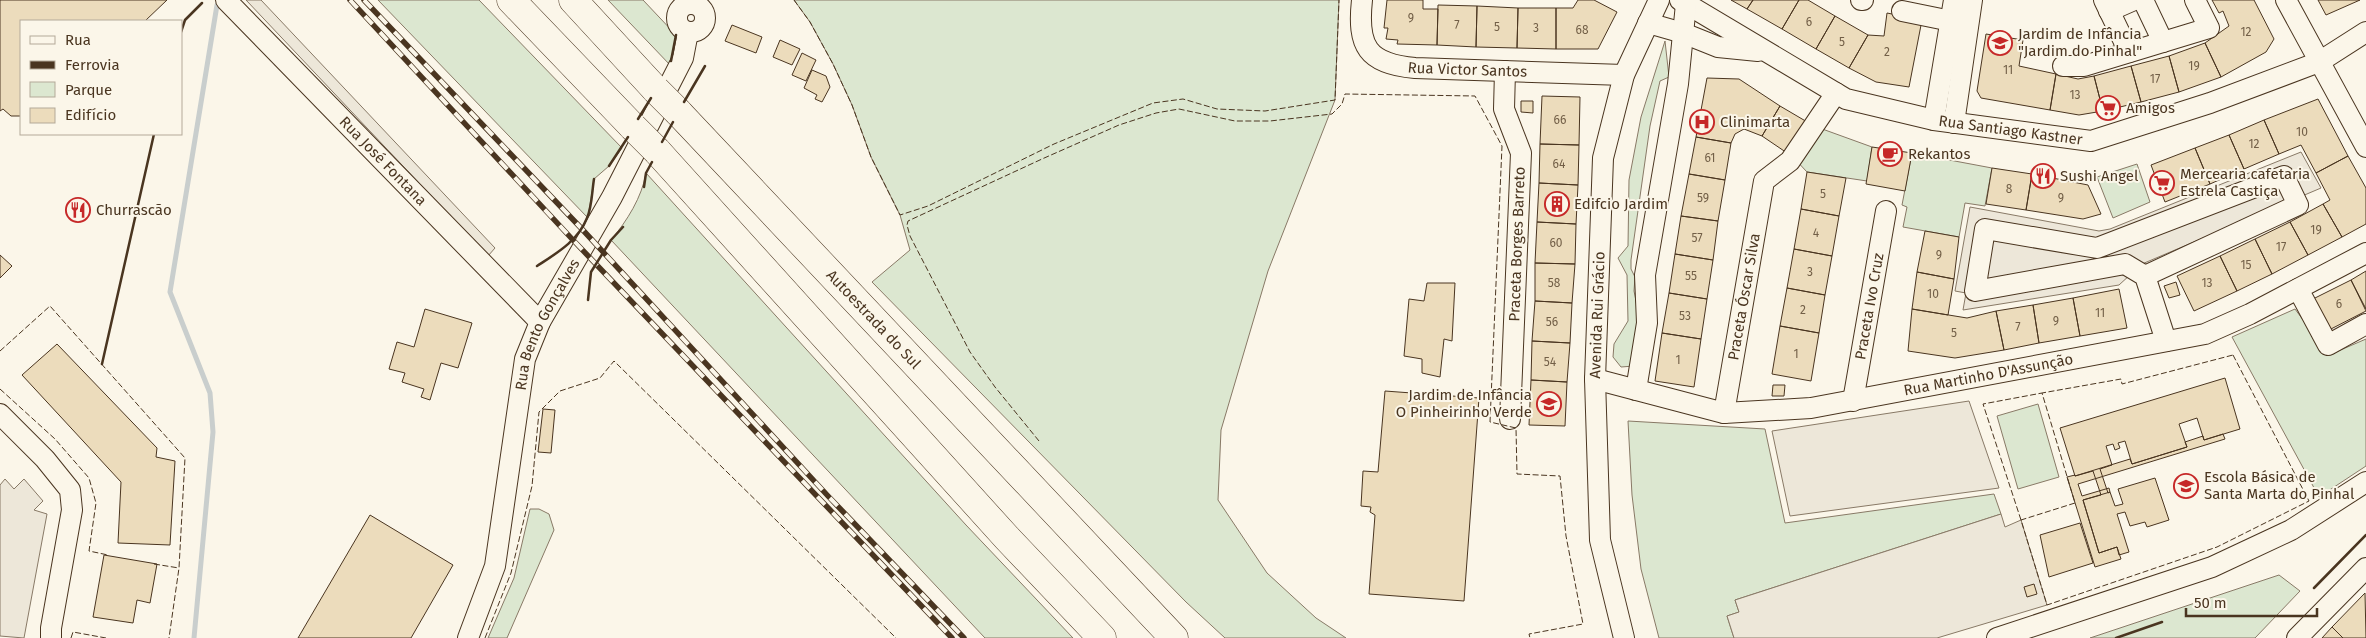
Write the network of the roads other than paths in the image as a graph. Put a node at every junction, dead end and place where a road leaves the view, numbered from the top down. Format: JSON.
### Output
{"nodes":[{"id":1,"x":226,"y":0,"type":"edge"},
{"id":2,"x":511,"y":0,"type":"edge"},
{"id":3,"x":573,"y":0,"type":"edge"},
{"id":4,"x":1362,"y":0,"type":"edge"},
{"id":5,"x":1659,"y":0,"type":"edge"},
{"id":6,"x":1954,"y":0,"type":"edge"},
{"id":7,"x":1972,"y":0,"type":"edge"},
{"id":8,"x":2134,"y":0,"type":"edge"},
{"id":9,"x":2143,"y":0,"type":"edge"},
{"id":10,"x":2195,"y":0,"type":"edge"},
{"id":11,"x":2286,"y":0,"type":"edge"},
{"id":12,"x":1683,"y":2,"type":"edge"},
{"id":13,"x":705,"y":4,"type":"edge"},
{"id":14,"x":672,"y":6,"type":"edge"},
{"id":15,"x":2107,"y":6,"type":"edge"},
{"id":16,"x":1902,"y":12,"type":"dead end"},
{"id":17,"x":1950,"y":21,"type":"junction"},
{"id":18,"x":1648,"y":23,"type":"junction"},
{"id":19,"x":688,"y":32,"type":"junction"},
{"id":20,"x":2366,"y":32,"type":"edge"},
{"id":21,"x":1682,"y":42,"type":"junction"},
{"id":22,"x":2163,"y":42,"type":"junction"},
{"id":23,"x":1765,"y":51,"type":"junction"},
{"id":24,"x":2129,"y":52,"type":"junction"},
{"id":25,"x":2319,"y":62,"type":"junction"},
{"id":26,"x":2063,"y":66,"type":"dead end"},
{"id":27,"x":1505,"y":71,"type":"junction"},
{"id":28,"x":1624,"y":75,"type":"junction"},
{"id":29,"x":1836,"y":94,"type":"junction"},
{"id":30,"x":1934,"y":120,"type":"junction"},
{"id":31,"x":1954,"y":123,"type":"junction"},
{"id":32,"x":2366,"y":147,"type":"edge"},
{"id":33,"x":1886,"y":211,"type":"dead end"},
{"id":34,"x":2116,"y":241,"type":"junction"},
{"id":35,"x":2366,"y":253,"type":"edge"},
{"id":36,"x":2125,"y":264,"type":"junction"},
{"id":37,"x":2145,"y":276,"type":"junction"},
{"id":38,"x":2298,"y":289,"type":"junction"},
{"id":39,"x":540,"y":322,"type":"junction"},
{"id":40,"x":2366,"y":324,"type":"edge"},
{"id":41,"x":2166,"y":341,"type":"junction"},
{"id":42,"x":1595,"y":379,"type":"junction"},
{"id":43,"x":1636,"y":390,"type":"junction"},
{"id":44,"x":1853,"y":401,"type":"junction"},
{"id":45,"x":1724,"y":413,"type":"junction"},
{"id":46,"x":0,"y":414,"type":"edge"},
{"id":47,"x":1510,"y":420,"type":"dead end"},
{"id":48,"x":2366,"y":482,"type":"edge"},
{"id":49,"x":2366,"y":568,"type":"edge"},
{"id":50,"x":49,"y":635,"type":"edge"},
{"id":51,"x":468,"y":638,"type":"edge"},
{"id":52,"x":1102,"y":638,"type":"edge"},
{"id":53,"x":1174,"y":638,"type":"edge"},
{"id":54,"x":1624,"y":638,"type":"edge"},
{"id":55,"x":1997,"y":638,"type":"edge"},
{"id":56,"x":2297,"y":638,"type":"edge"}],
"edges":[{"from":1,"to":39,"type":"street","name":"Rua José Fontana"},
{"from":2,"to":52,"type":"highway","bridge":true},
{"from":3,"to":53,"type":"highway","name":"Autoestrada do Sul","bridge":true},
{"from":4,"to":27,"type":"street","name":"Rua Victor Santos"},
{"from":5,"to":18,"type":"street","name":"Avenida Rui Grácio"},
{"from":6,"to":17,"type":"street"},
{"from":7,"to":31,"type":"street"},
{"from":8,"to":15,"type":"street"},
{"from":9,"to":22,"type":"street"},
{"from":10,"to":22,"type":"street"},
{"from":11,"to":25,"type":"street"},
{"from":12,"to":21,"type":"street"},
{"from":12,"to":23,"type":"street","name":"Rua Santiago Kastner"},
{"from":13,"to":14,"type":"street"},
{"from":13,"to":19,"type":"street"},
{"from":14,"to":19,"type":"street"},
{"from":15,"to":24,"type":"street"},
{"from":16,"to":17,"type":"street"},
{"from":17,"to":30,"type":"street"},
{"from":18,"to":21,"type":"street","name":"Rua Santiago Kastner"},
{"from":18,"to":28,"type":"street","name":"Avenida Rui Grácio"},
{"from":19,"to":39,"type":"street","name":"Rua Bento Gonçalves"},
{"from":20,"to":25,"type":"street","name":"Rua Santiago Kastner"},
{"from":21,"to":23,"type":"street","name":"Rua Santiago Kastner"},
{"from":21,"to":43,"type":"street"},
{"from":22,"to":24,"type":"street"},
{"from":23,"to":29,"type":"street","name":"Rua Santiago Kastner"},
{"from":24,"to":26,"type":"street"},
{"from":25,"to":31,"type":"street","name":"Rua Santiago Kastner"},
{"from":25,"to":32,"type":"street"},
{"from":27,"to":28,"type":"street","name":"Rua Victor Santos"},
{"from":27,"to":47,"type":"street","name":"Praceta Borges Barreto"},
{"from":28,"to":42,"type":"street","name":"Avenida Rui Grácio"},
{"from":29,"to":30,"type":"street","name":"Rua Santiago Kastner"},
{"from":29,"to":45,"type":"street","name":"Praceta Óscar Silva"},
{"from":30,"to":31,"type":"street","name":"Rua Santiago Kastner"},
{"from":33,"to":44,"type":"street","name":"Praceta Ivo Cruz"},
{"from":34,"to":36,"type":"street"},
{"from":34,"to":36,"type":"street"},
{"from":34,"to":37,"type":"street"},
{"from":35,"to":38,"type":"street","name":"Rua Martinho D'Assunção"},
{"from":36,"to":37,"type":"street"},
{"from":37,"to":41,"type":"street"},
{"from":38,"to":40,"type":"street"},
{"from":38,"to":41,"type":"street","name":"Rua Martinho D'Assunção"},
{"from":39,"to":51,"type":"street","name":"Rua Bento Gonçalves"},
{"from":41,"to":44,"type":"street","name":"Rua Martinho D'Assunção"},
{"from":42,"to":43,"type":"street","name":"Rua Martinho D'Assunção"},
{"from":42,"to":54,"type":"street","name":"Avenida Rui Grácio"},
{"from":43,"to":45,"type":"street","name":"Rua Martinho D'Assunção"},
{"from":44,"to":45,"type":"street","name":"Rua Martinho D'Assunção"},
{"from":46,"to":50,"type":"street"},
{"from":48,"to":55,"type":"street"},
{"from":49,"to":56,"type":"street"}]}
